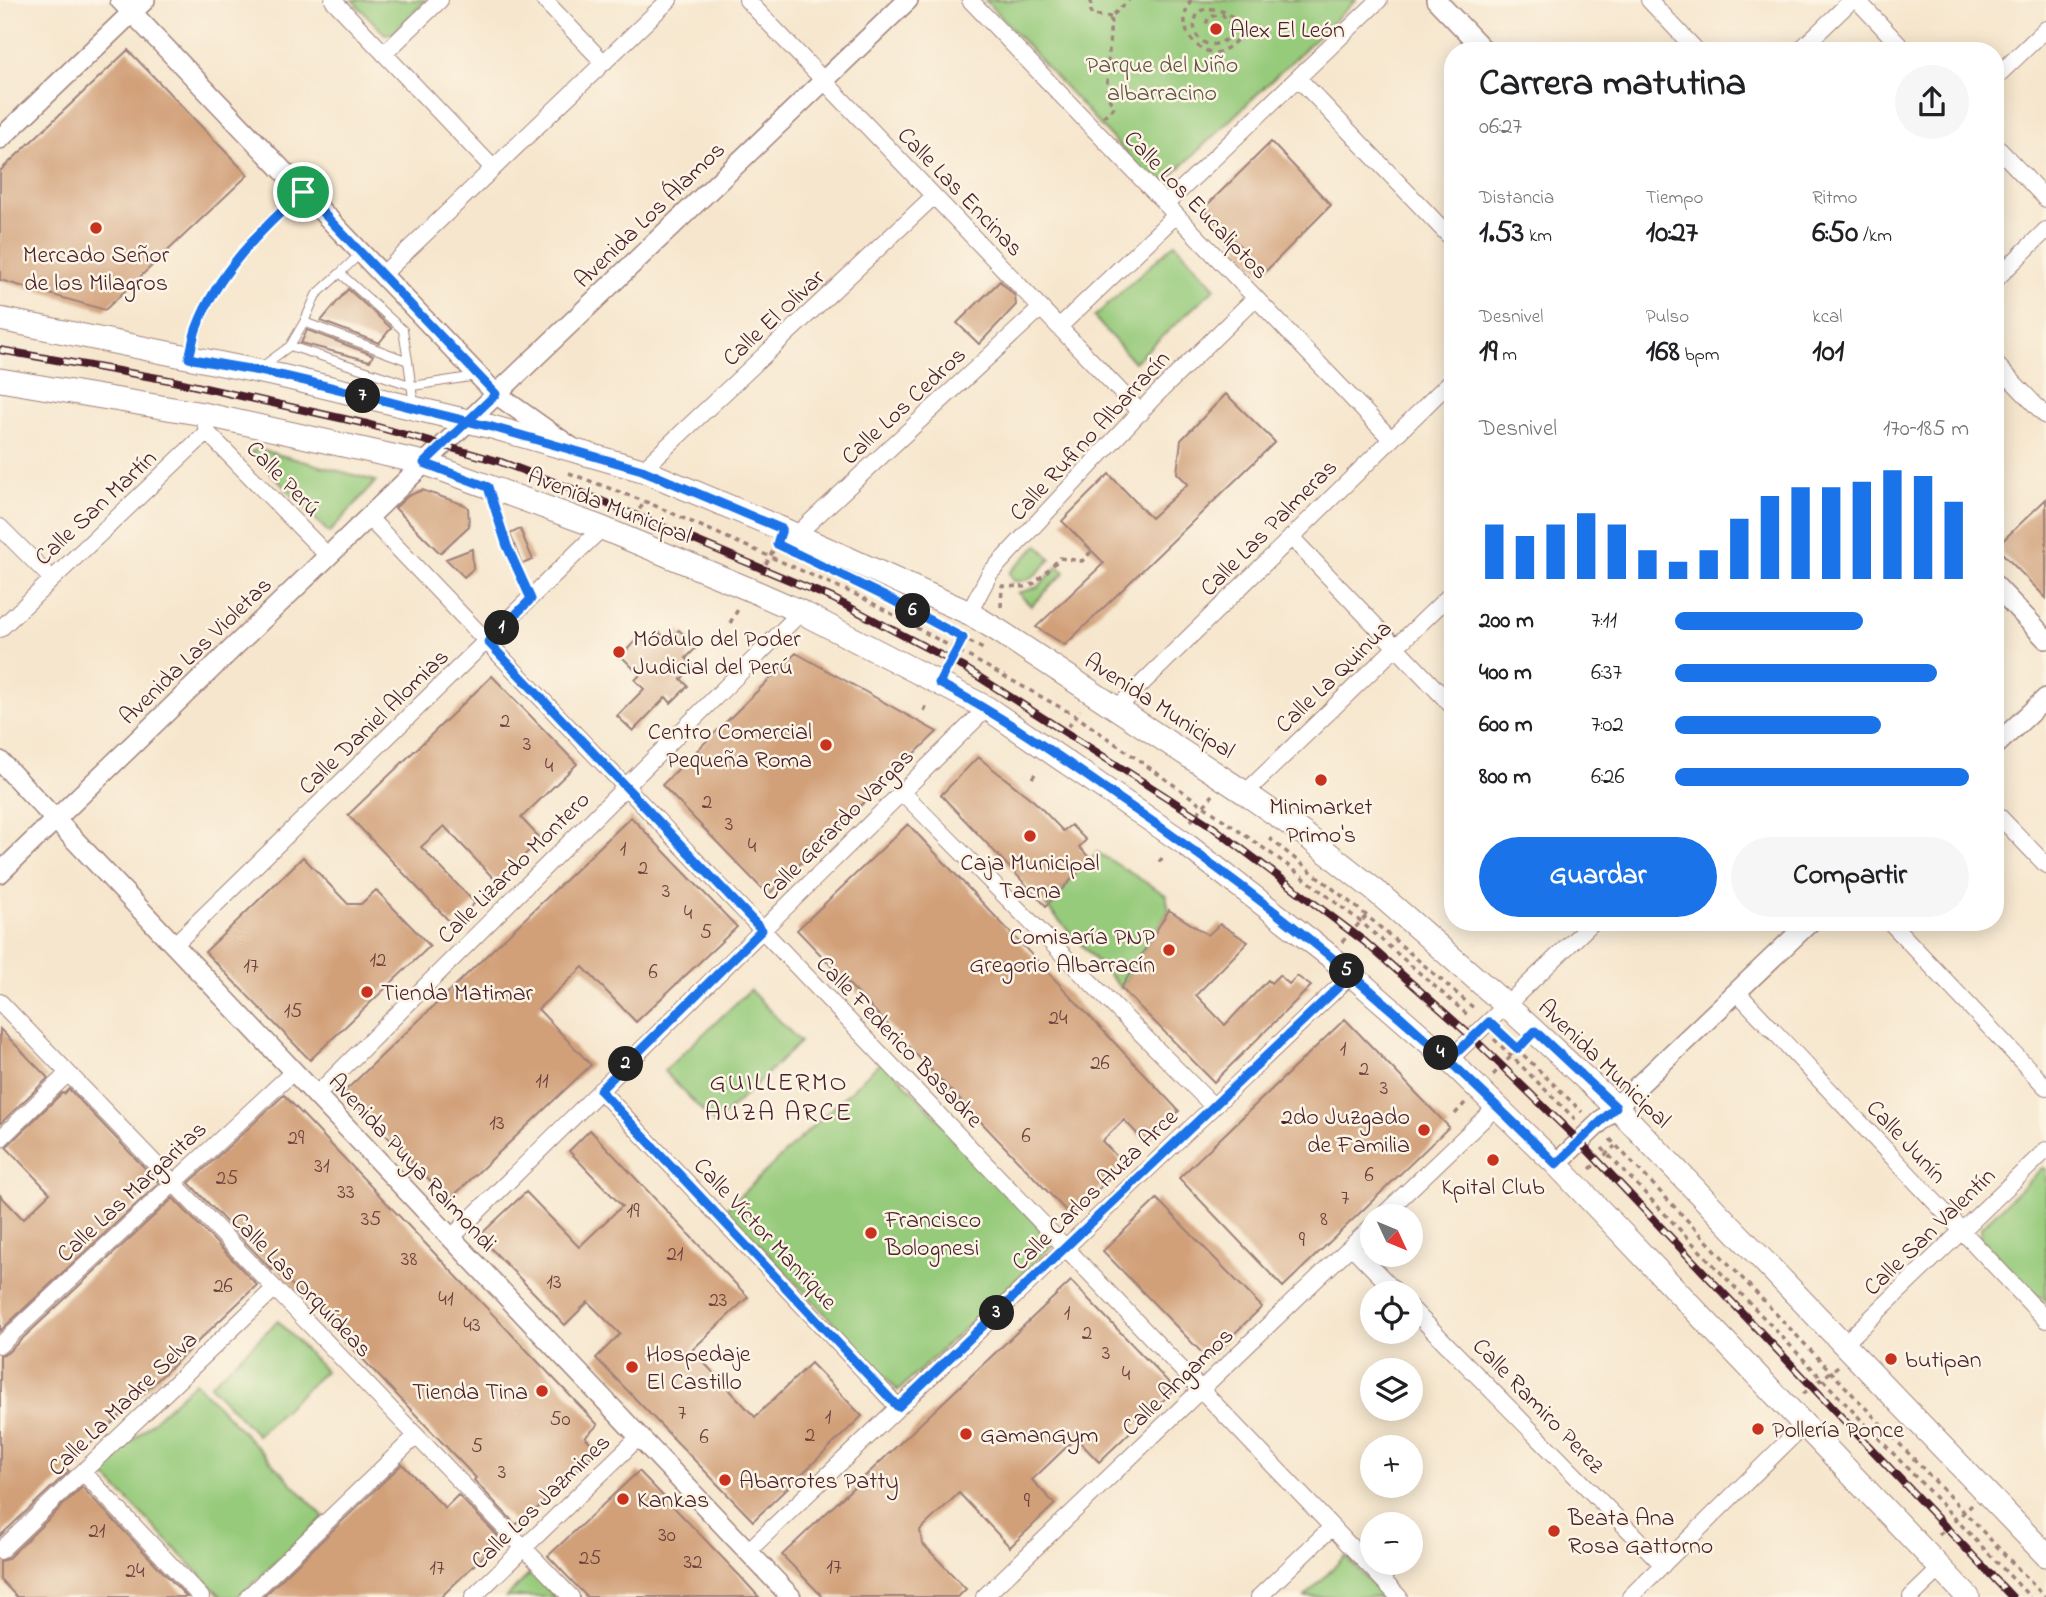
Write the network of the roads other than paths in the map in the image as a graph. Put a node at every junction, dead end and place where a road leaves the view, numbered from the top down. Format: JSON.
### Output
{"nodes":[{"id":1,"x":333,"y":0,"type":"edge"},
{"id":2,"x":440,"y":0,"type":"edge"},
{"id":3,"x":544,"y":0,"type":"edge"},
{"id":4,"x":669,"y":0,"type":"edge"},
{"id":5,"x":747,"y":0,"type":"edge"},
{"id":6,"x":908,"y":0,"type":"edge"},
{"id":7,"x":970,"y":0,"type":"edge"},
{"id":8,"x":1379,"y":0,"type":"edge"},
{"id":9,"x":1436,"y":0,"type":"edge"},
{"id":10,"x":1648,"y":0,"type":"edge"},
{"id":11,"x":1854,"y":0,"type":"edge"},
{"id":12,"x":132,"y":4,"type":"edge"},
{"id":13,"x":2046,"y":29,"type":"edge"},
{"id":14,"x":1476,"y":42,"type":"edge"},
{"id":15,"x":1688,"y":42,"type":"edge"},
{"id":16,"x":1808,"y":42,"type":"edge"},
{"id":17,"x":1896,"y":42,"type":"edge"},
{"id":18,"x":384,"y":54,"type":"junction"},
{"id":19,"x":604,"y":63,"type":"junction"},
{"id":20,"x":2004,"y":69,"type":"edge"},
{"id":21,"x":1298,"y":78,"type":"junction"},
{"id":22,"x":824,"y":80,"type":"junction"},
{"id":23,"x":0,"y":139,"type":"edge"},
{"id":24,"x":2004,"y":153,"type":"edge"},
{"id":25,"x":494,"y":168,"type":"junction"},
{"id":26,"x":2043,"y":190,"type":"edge"},
{"id":27,"x":303,"y":192,"type":"junction"},
{"id":28,"x":934,"y":196,"type":"junction"},
{"id":29,"x":1171,"y":210,"type":"junction"},
{"id":30,"x":2046,"y":230,"type":"edge"},
{"id":31,"x":1444,"y":231,"type":"edge"},
{"id":32,"x":361,"y":253,"type":"junction"},
{"id":33,"x":2004,"y":271,"type":"edge"},
{"id":34,"x":340,"y":273,"type":"junction"},
{"id":35,"x":382,"y":275,"type":"junction"},
{"id":36,"x":1255,"y":298,"type":"junction"},
{"id":37,"x":1041,"y":308,"type":"junction"},
{"id":38,"x":0,"y":319,"type":"edge"},
{"id":39,"x":304,"y":322,"type":"junction"},
{"id":40,"x":1059,"y":327,"type":"junction"},
{"id":41,"x":290,"y":346,"type":"junction"},
{"id":42,"x":189,"y":358,"type":"junction"},
{"id":43,"x":408,"y":360,"type":"junction"},
{"id":44,"x":255,"y":372,"type":"junction"},
{"id":45,"x":2004,"y":372,"type":"edge"},
{"id":46,"x":479,"y":376,"type":"junction"},
{"id":47,"x":0,"y":380,"type":"edge"},
{"id":48,"x":413,"y":386,"type":"junction"},
{"id":49,"x":1444,"y":388,"type":"edge"},
{"id":50,"x":496,"y":394,"type":"junction"},
{"id":51,"x":415,"y":409,"type":"junction"},
{"id":52,"x":1142,"y":413,"type":"junction"},
{"id":53,"x":2046,"y":416,"type":"edge"},
{"id":54,"x":468,"y":421,"type":"junction"},
{"id":55,"x":205,"y":423,"type":"junction"},
{"id":56,"x":1391,"y":439,"type":"junction"},
{"id":57,"x":578,"y":452,"type":"junction"},
{"id":58,"x":424,"y":463,"type":"junction"},
{"id":59,"x":642,"y":470,"type":"junction"},
{"id":60,"x":488,"y":487,"type":"junction"},
{"id":61,"x":368,"y":517,"type":"junction"},
{"id":62,"x":0,"y":527,"type":"edge"},
{"id":63,"x":602,"y":528,"type":"junction"},
{"id":64,"x":789,"y":533,"type":"junction"},
{"id":65,"x":1291,"y":537,"type":"junction"},
{"id":66,"x":328,"y":556,"type":"junction"},
{"id":67,"x":52,"y":579,"type":"junction"},
{"id":68,"x":2004,"y":595,"type":"edge"},
{"id":69,"x":531,"y":599,"type":"junction"},
{"id":70,"x":1444,"y":601,"type":"edge"},
{"id":71,"x":802,"y":612,"type":"junction"},
{"id":72,"x":973,"y":615,"type":"junction"},
{"id":73,"x":0,"y":629,"type":"edge"},
{"id":74,"x":2046,"y":639,"type":"edge"},
{"id":75,"x":488,"y":642,"type":"junction"},
{"id":76,"x":1396,"y":647,"type":"junction"},
{"id":77,"x":1444,"y":698,"type":"edge"},
{"id":78,"x":2046,"y":698,"type":"edge"},
{"id":79,"x":986,"y":708,"type":"junction"},
{"id":80,"x":1117,"y":708,"type":"junction"},
{"id":81,"x":2004,"y":738,"type":"edge"},
{"id":82,"x":0,"y":761,"type":"edge"},
{"id":83,"x":626,"y":787,"type":"junction"},
{"id":84,"x":902,"y":792,"type":"junction"},
{"id":85,"x":1226,"y":792,"type":"junction"},
{"id":86,"x":55,"y":820,"type":"junction"},
{"id":87,"x":2004,"y":821,"type":"edge"},
{"id":88,"x":2046,"y":865,"type":"edge"},
{"id":89,"x":0,"y":873,"type":"edge"},
{"id":90,"x":762,"y":930,"type":"junction"},
{"id":91,"x":1584,"y":931,"type":"edge"},
{"id":92,"x":1801,"y":931,"type":"edge"},
{"id":93,"x":1899,"y":931,"type":"edge"},
{"id":94,"x":174,"y":945,"type":"junction"},
{"id":95,"x":1351,"y":975,"type":"junction"},
{"id":96,"x":1737,"y":992,"type":"junction"},
{"id":97,"x":0,"y":1002,"type":"edge"},
{"id":98,"x":1506,"y":1005,"type":"junction"},
{"id":99,"x":1449,"y":1060,"type":"junction"},
{"id":100,"x":294,"y":1071,"type":"junction"},
{"id":101,"x":68,"y":1073,"type":"junction"},
{"id":102,"x":2046,"y":1087,"type":"edge"},
{"id":103,"x":600,"y":1090,"type":"junction"},
{"id":104,"x":317,"y":1095,"type":"junction"},
{"id":105,"x":1213,"y":1106,"type":"junction"},
{"id":106,"x":1497,"y":1106,"type":"junction"},
{"id":107,"x":1616,"y":1107,"type":"junction"},
{"id":108,"x":0,"y":1139,"type":"edge"},
{"id":109,"x":2046,"y":1150,"type":"edge"},
{"id":110,"x":1556,"y":1164,"type":"junction"},
{"id":111,"x":174,"y":1183,"type":"junction"},
{"id":112,"x":1395,"y":1204,"type":"edge"},
{"id":113,"x":1961,"y":1232,"type":"junction"},
{"id":114,"x":1360,"y":1237,"type":"edge"},
{"id":115,"x":451,"y":1238,"type":"junction"},
{"id":116,"x":1351,"y":1246,"type":"junction"},
{"id":117,"x":1066,"y":1248,"type":"junction"},
{"id":118,"x":1385,"y":1281,"type":"edge"},
{"id":119,"x":275,"y":1288,"type":"junction"},
{"id":120,"x":1423,"y":1320,"type":"edge"},
{"id":121,"x":2046,"y":1320,"type":"edge"},
{"id":122,"x":0,"y":1345,"type":"edge"},
{"id":123,"x":1849,"y":1349,"type":"junction"},
{"id":124,"x":1201,"y":1389,"type":"junction"},
{"id":125,"x":898,"y":1407,"type":"junction"},
{"id":126,"x":1805,"y":1424,"type":"junction"},
{"id":127,"x":416,"y":1436,"type":"junction"},
{"id":128,"x":639,"y":1437,"type":"junction"},
{"id":129,"x":83,"y":1472,"type":"junction"},
{"id":130,"x":1332,"y":1527,"type":"junction"},
{"id":131,"x":524,"y":1548,"type":"junction"},
{"id":132,"x":0,"y":1551,"type":"edge"},
{"id":133,"x":747,"y":1552,"type":"junction"},
{"id":134,"x":2046,"y":1555,"type":"edge"},
{"id":135,"x":1664,"y":1565,"type":"junction"},
{"id":136,"x":1941,"y":1568,"type":"junction"},
{"id":137,"x":201,"y":1597,"type":"edge"},
{"id":138,"x":248,"y":1597,"type":"edge"},
{"id":139,"x":472,"y":1597,"type":"edge"},
{"id":140,"x":571,"y":1597,"type":"edge"},
{"id":141,"x":790,"y":1597,"type":"edge"},
{"id":142,"x":984,"y":1597,"type":"edge"},
{"id":143,"x":1259,"y":1597,"type":"edge"},
{"id":144,"x":1399,"y":1597,"type":"edge"},
{"id":145,"x":1630,"y":1597,"type":"edge"},
{"id":146,"x":1911,"y":1597,"type":"edge"},
{"id":147,"x":1968,"y":1597,"type":"edge"}],
"edges":[{"from":1,"to":18,"type":"street"},
{"from":2,"to":18,"type":"street"},
{"from":3,"to":19,"type":"street"},
{"from":4,"to":19,"type":"street"},
{"from":5,"to":22,"type":"street","name":"Calle Las Encinas"},
{"from":6,"to":22,"type":"street","name":"Avenida Los Álamos"},
{"from":7,"to":29,"type":"street","name":"Calle Los Eucaliptos"},
{"from":8,"to":21,"type":"street"},
{"from":9,"to":14,"type":"street"},
{"from":10,"to":15,"type":"street"},
{"from":11,"to":16,"type":"street"},
{"from":11,"to":17,"type":"street"},
{"from":12,"to":23,"type":"street"},
{"from":12,"to":27,"type":"street"},
{"from":13,"to":20,"type":"street"},
{"from":18,"to":25,"type":"street"},
{"from":19,"to":25,"type":"street"},
{"from":21,"to":29,"type":"street"},
{"from":21,"to":31,"type":"street"},
{"from":22,"to":28,"type":"street","name":"Calle Las Encinas"},
{"from":22,"to":50,"type":"street","name":"Avenida Los Álamos"},
{"from":24,"to":26,"type":"street"},
{"from":25,"to":35,"type":"street"},
{"from":27,"to":32,"type":"street"},
{"from":27,"to":42,"type":"lane"},
{"from":28,"to":37,"type":"street","name":"Calle Las Encinas"},
{"from":28,"to":59,"type":"street","name":"Calle El Olivar"},
{"from":29,"to":36,"type":"street","name":"Calle Los Eucaliptos"},
{"from":29,"to":40,"type":"street"},
{"from":30,"to":33,"type":"street"},
{"from":32,"to":34,"type":"lane"},
{"from":32,"to":35,"type":"street"},
{"from":34,"to":39,"type":"lane"},
{"from":34,"to":43,"type":"lane"},
{"from":35,"to":46,"type":"street"},
{"from":36,"to":52,"type":"street","name":"Calle Rufino Albarracín"},
{"from":36,"to":56,"type":"street","name":"Calle Los Eucaliptos"},
{"from":37,"to":40,"type":"street","name":"Calle Las Encinas"},
{"from":37,"to":64,"type":"street","name":"Calle Los Cedros"},
{"from":38,"to":42,"type":"main road","name":"Avenida Municipal"},
{"from":39,"to":41,"type":"lane"},
{"from":39,"to":43,"type":"lane"},
{"from":40,"to":52,"type":"street","name":"Calle Las Encinas"},
{"from":41,"to":44,"type":"lane"},
{"from":41,"to":48,"type":"lane"},
{"from":42,"to":44,"type":"main road","name":"Avenida Municipal"},
{"from":43,"to":48,"type":"lane"},
{"from":44,"to":51,"type":"main road","name":"Avenida Municipal"},
{"from":45,"to":53,"type":"street"},
{"from":46,"to":48,"type":"lane"},
{"from":46,"to":50,"type":"street"},
{"from":47,"to":55,"type":"main road","name":"Avenida Municipal"},
{"from":48,"to":51,"type":"lane"},
{"from":49,"to":56,"type":"street","name":"Calle Las Palmeras"},
{"from":50,"to":54,"type":"street","name":"Avenida Los Álamos"},
{"from":50,"to":57,"type":"street"},
{"from":51,"to":54,"type":"main road","name":"Avenida Municipal"},
{"from":52,"to":72,"type":"street","name":"Calle Rufino Albarracín"},
{"from":54,"to":57,"type":"main road","name":"Avenida Municipal"},
{"from":54,"to":58,"type":"street","name":"Avenida Los Álamos"},
{"from":55,"to":58,"type":"main road","name":"Avenida Municipal"},
{"from":55,"to":66,"type":"street","name":"Calle Perú"},
{"from":55,"to":67,"type":"street","name":"Calle San Martín"},
{"from":56,"to":65,"type":"street","name":"Calle Las Palmeras"},
{"from":57,"to":59,"type":"main road","name":"Avenida Municipal"},
{"from":58,"to":60,"type":"main road","name":"Avenida Municipal"},
{"from":58,"to":61,"type":"street","name":"Avenida Las Violetas"},
{"from":59,"to":64,"type":"main road","name":"Avenida Municipal"},
{"from":60,"to":63,"type":"main road","name":"Avenida Municipal"},
{"from":60,"to":69,"type":"lane"},
{"from":61,"to":66,"type":"street","name":"Avenida Las Violetas"},
{"from":61,"to":75,"type":"street","name":"Calle Federico Basadre"},
{"from":62,"to":67,"type":"street"},
{"from":63,"to":69,"type":"street","name":"Calle Daniel Alomias"},
{"from":63,"to":71,"type":"main road","name":"Avenida Municipal"},
{"from":64,"to":72,"type":"main road","name":"Avenida Municipal"},
{"from":65,"to":76,"type":"street"},
{"from":65,"to":80,"type":"street","name":"Calle Las Palmeras"},
{"from":66,"to":86,"type":"street","name":"Avenida Las Violetas"},
{"from":67,"to":73,"type":"street","name":"Calle San Martín"},
{"from":68,"to":74,"type":"street"},
{"from":69,"to":75,"type":"street","name":"Calle Daniel Alomias"},
{"from":70,"to":76,"type":"street","name":"Calle La Quinua"},
{"from":71,"to":79,"type":"main road","name":"Avenida Municipal"},
{"from":71,"to":83,"type":"street","name":"Calle Lizardo Montero"},
{"from":72,"to":80,"type":"main road","name":"Avenida Municipal"},
{"from":75,"to":83,"type":"street","name":"Calle Federico Basadre"},
{"from":75,"to":94,"type":"street","name":"Calle Daniel Alomias"},
{"from":76,"to":77,"type":"street"},
{"from":76,"to":85,"type":"street","name":"Calle La Quinua"},
{"from":78,"to":81,"type":"street"},
{"from":79,"to":84,"type":"street","name":"Calle Gerardo Vargas"},
{"from":79,"to":95,"type":"main road","name":"Avenida Municipal"},
{"from":80,"to":85,"type":"main road","name":"Avenida Municipal"},
{"from":82,"to":86,"type":"street","name":"Avenida Puya Raimondi"},
{"from":83,"to":90,"type":"street","name":"Calle Federico Basadre"},
{"from":83,"to":104,"type":"street","name":"Calle Lizardo Montero"},
{"from":84,"to":90,"type":"street","name":"Calle Gerardo Vargas"},
{"from":84,"to":105,"type":"street"},
{"from":85,"to":98,"type":"main road","name":"Avenida Municipal"},
{"from":86,"to":89,"type":"street","name":"Avenida Las Violetas"},
{"from":86,"to":94,"type":"street","name":"Avenida Puya Raimondi"},
{"from":87,"to":88,"type":"street"},
{"from":90,"to":103,"type":"street","name":"Calle Gerardo Vargas"},
{"from":90,"to":117,"type":"street","name":"Calle Federico Basadre"},
{"from":91,"to":98,"type":"street"},
{"from":92,"to":96,"type":"street"},
{"from":93,"to":102,"type":"street"},
{"from":94,"to":100,"type":"street","name":"Avenida Puya Raimondi"},
{"from":95,"to":99,"type":"main road","name":"Avenida Municipal"},
{"from":95,"to":105,"type":"street","name":"Calle Carlos Auza Arce"},
{"from":96,"to":107,"type":"street"},
{"from":96,"to":113,"type":"street","name":"Calle Junín"},
{"from":97,"to":101,"type":"street","name":"Calle Las Orquídeas"},
{"from":98,"to":99,"type":"street"},
{"from":98,"to":107,"type":"main road","name":"Avenida Municipal"},
{"from":99,"to":106,"type":"main road","name":"Avenida Municipal"},
{"from":100,"to":104,"type":"street","name":"Avenida Puya Raimondi"},
{"from":100,"to":111,"type":"street","name":"Calle Las Margaritas"},
{"from":101,"to":108,"type":"street"},
{"from":101,"to":111,"type":"street","name":"Calle Las Orquídeas"},
{"from":103,"to":115,"type":"street","name":"Calle Gerardo Vargas"},
{"from":103,"to":125,"type":"street","name":"Calle Víctor Manrique"},
{"from":104,"to":115,"type":"street","name":"Avenida Puya Raimondi"},
{"from":105,"to":117,"type":"street","name":"Calle Carlos Auza Arce"},
{"from":106,"to":110,"type":"main road","name":"Avenida Municipal"},
{"from":106,"to":112,"type":"street"},
{"from":107,"to":110,"type":"street"},
{"from":107,"to":123,"type":"main road","name":"Avenida Municipal"},
{"from":109,"to":113,"type":"street","name":"Calle San Valentín"},
{"from":110,"to":126,"type":"main road","name":"Avenida Municipal"},
{"from":111,"to":119,"type":"street","name":"Calle Las Orquídeas"},
{"from":111,"to":122,"type":"street","name":"Calle Las Margaritas"},
{"from":113,"to":121,"type":"street","name":"Calle Junín"},
{"from":113,"to":123,"type":"street","name":"Calle San Valentín"},
{"from":114,"to":116,"type":"street","name":"Calle Angamos"},
{"from":115,"to":128,"type":"street","name":"Avenida Puya Raimondi"},
{"from":116,"to":118,"type":"street"},
{"from":116,"to":124,"type":"street","name":"Calle Angamos"},
{"from":117,"to":124,"type":"street","name":"Calle Federico Basadre"},
{"from":117,"to":125,"type":"street","name":"Calle Carlos Auza Arce"},
{"from":119,"to":127,"type":"street","name":"Calle Las Orquídeas"},
{"from":119,"to":129,"type":"street","name":"Calle La Madre Selva"},
{"from":120,"to":135,"type":"street","name":"Calle Ramiro Perez"},
{"from":123,"to":134,"type":"main road","name":"Avenida Municipal"},
{"from":124,"to":130,"type":"street","name":"Calle Federico Basadre"},
{"from":124,"to":142,"type":"street","name":"Calle Angamos"},
{"from":125,"to":133,"type":"street","name":"Calle Carlos Auza Arce"},
{"from":126,"to":135,"type":"street"},
{"from":126,"to":136,"type":"main road","name":"Avenida Municipal"},
{"from":127,"to":131,"type":"street","name":"Calle Las Orquídeas"},
{"from":127,"to":138,"type":"street"},
{"from":128,"to":131,"type":"street","name":"Calle Los Jazmines"},
{"from":128,"to":133,"type":"street","name":"Avenida Puya Raimondi"},
{"from":129,"to":132,"type":"street","name":"Calle La Madre Selva"},
{"from":129,"to":137,"type":"street"},
{"from":130,"to":143,"type":"street"},
{"from":130,"to":144,"type":"street","name":"Calle Federico Basadre"},
{"from":131,"to":139,"type":"street","name":"Calle Los Jazmines"},
{"from":131,"to":140,"type":"street","name":"Calle Las Orquídeas"},
{"from":133,"to":141,"type":"street","name":"Avenida Puya Raimondi"},
{"from":135,"to":145,"type":"street"},
{"from":136,"to":146,"type":"street"},
{"from":136,"to":147,"type":"main road","name":"Avenida Municipal"}]}
